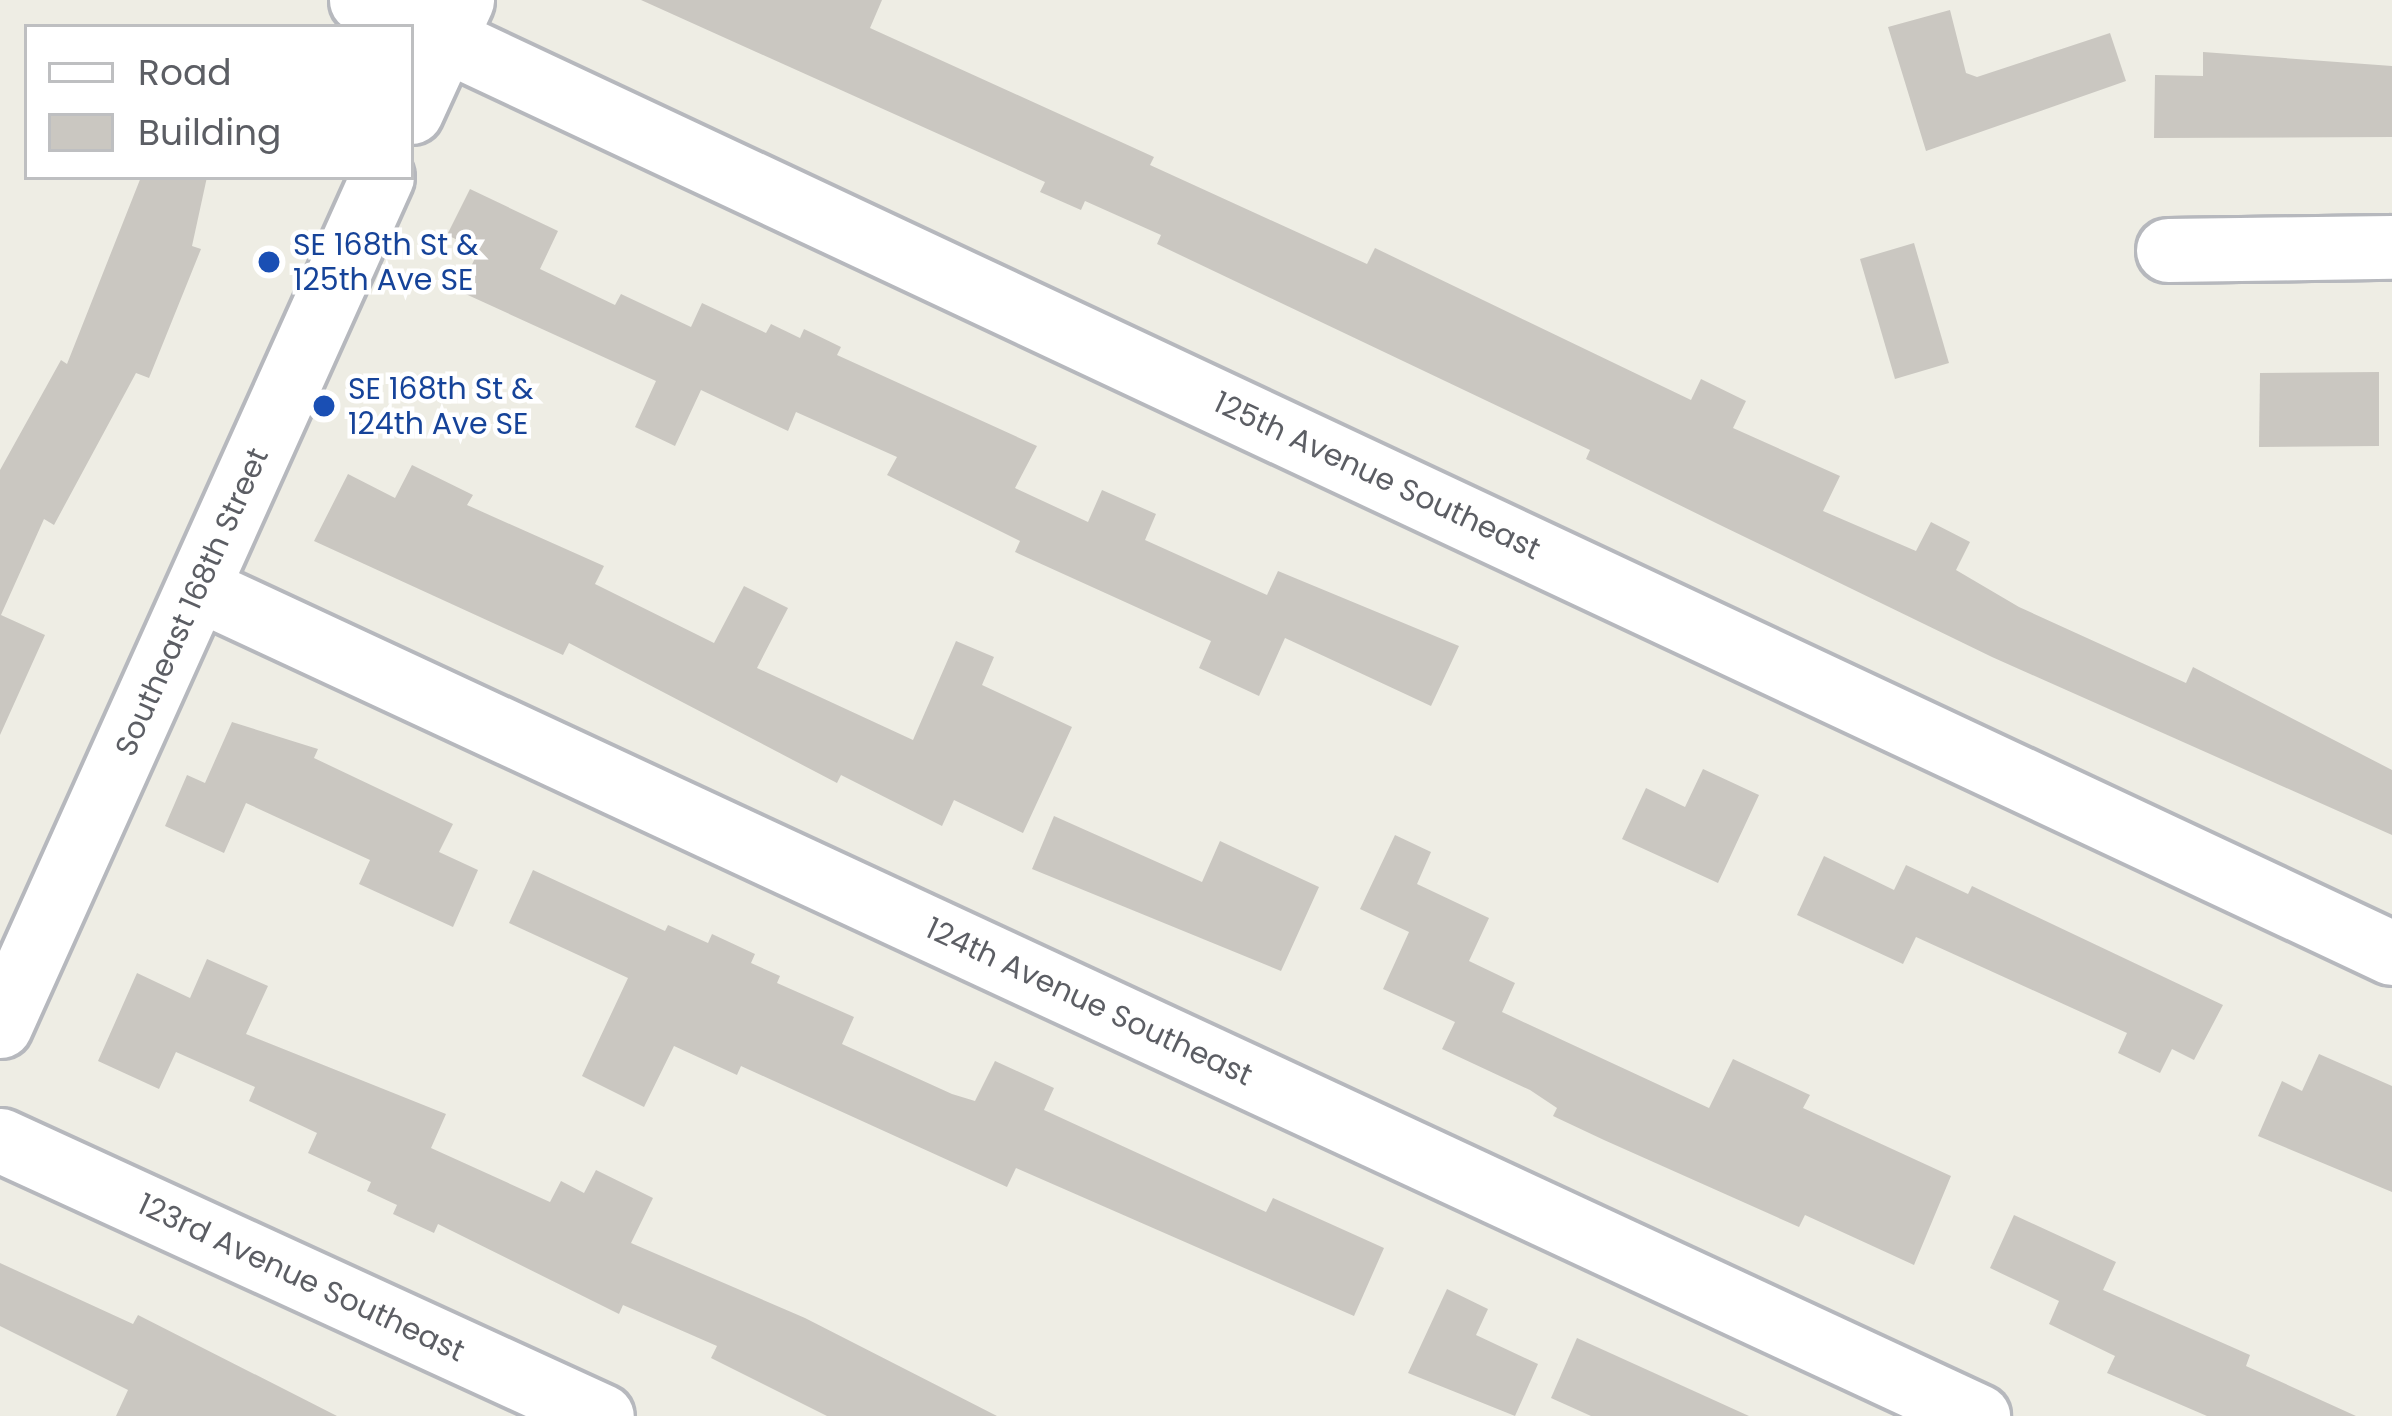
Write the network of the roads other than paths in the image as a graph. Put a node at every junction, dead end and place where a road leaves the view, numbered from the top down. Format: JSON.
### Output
{"nodes":[{"id":1,"x":361,"y":0,"type":"edge"},
{"id":2,"x":453,"y":19,"type":"edge"},
{"id":3,"x":414,"y":105,"type":"edge"},
{"id":4,"x":381,"y":180,"type":"edge"},
{"id":5,"x":2392,"y":247,"type":"edge"},
{"id":6,"x":2168,"y":250,"type":"dead end"},
{"id":7,"x":199,"y":589,"type":"junction"},
{"id":8,"x":2392,"y":953,"type":"edge"},
{"id":9,"x":0,"y":1026,"type":"edge"},
{"id":10,"x":0,"y":1140,"type":"edge"},
{"id":11,"x":602,"y":1416,"type":"edge"},
{"id":12,"x":1978,"y":1416,"type":"edge"}],
"edges":[{"from":1,"to":2,"type":"street","name":"125th Avenue Southeast"},
{"from":2,"to":3,"type":"street"},
{"from":2,"to":8,"type":"street","name":"125th Avenue Southeast"},
{"from":4,"to":7,"type":"street","name":"Southeast 168th Street"},
{"from":5,"to":6,"type":"street"},
{"from":7,"to":9,"type":"street","name":"Southeast 168th Street"},
{"from":7,"to":12,"type":"street","name":"124th Avenue Southeast"},
{"from":10,"to":11,"type":"street","name":"123rd Avenue Southeast"}]}
